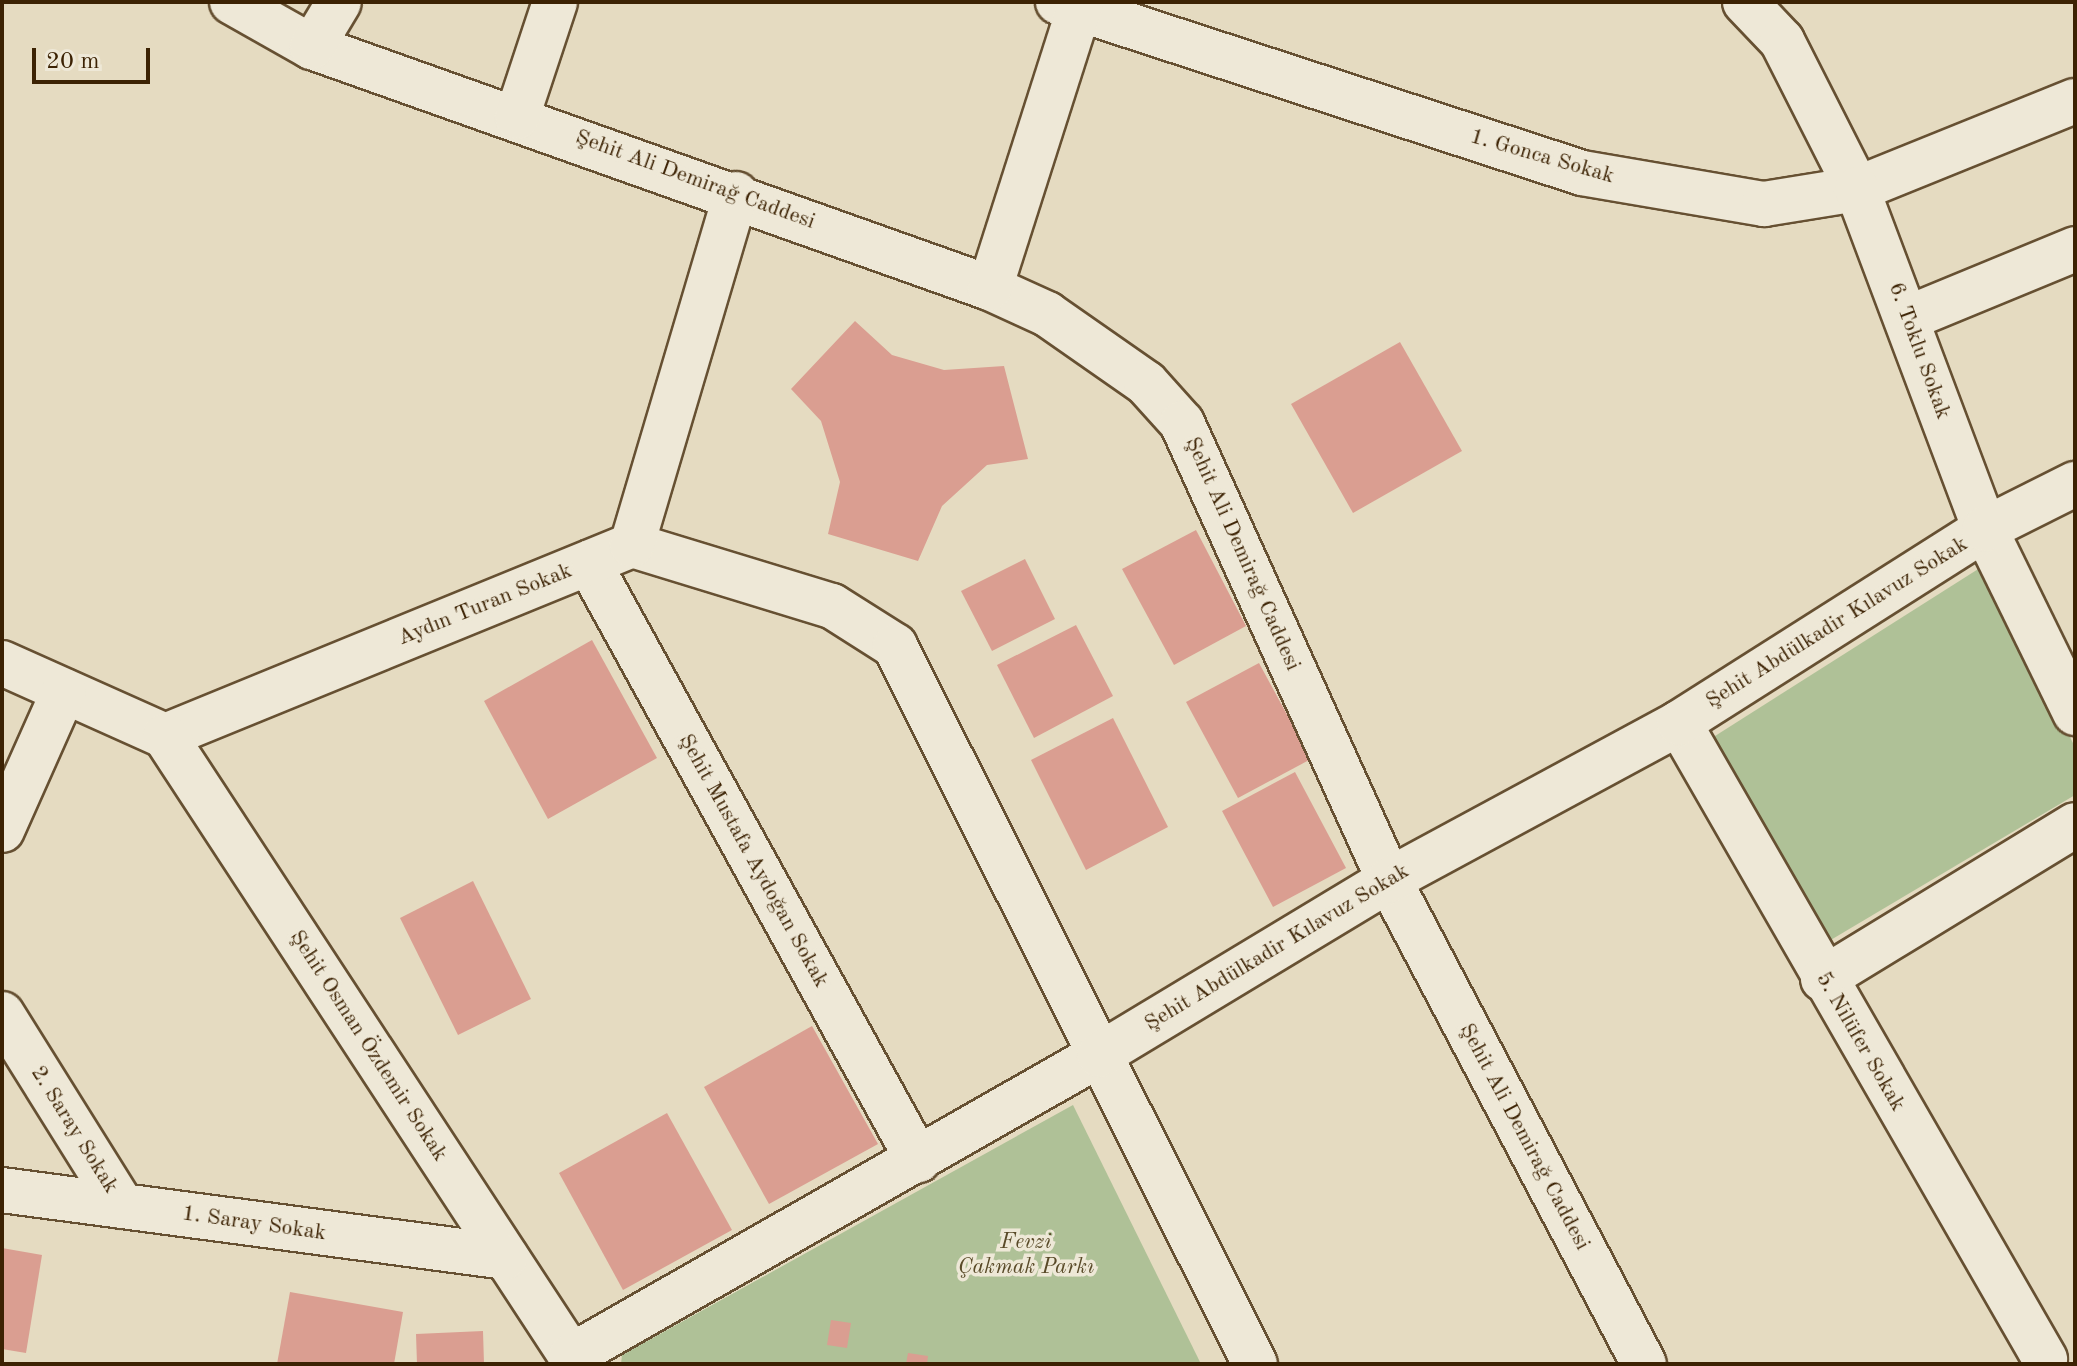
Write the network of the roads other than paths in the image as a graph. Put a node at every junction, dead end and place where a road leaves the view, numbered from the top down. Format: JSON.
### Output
{"nodes":[{"id":1,"x":232,"y":2,"type":"edge"},
{"id":2,"x":339,"y":2,"type":"edge"},
{"id":3,"x":555,"y":2,"type":"edge"},
{"id":4,"x":1745,"y":2,"type":"edge"},
{"id":5,"x":1073,"y":4,"type":"edge"},
{"id":6,"x":312,"y":47,"type":"junction"},
{"id":7,"x":2075,"y":101,"type":"edge"},
{"id":8,"x":517,"y":117,"type":"junction"},
{"id":9,"x":1857,"y":189,"type":"junction"},
{"id":10,"x":736,"y":194,"type":"junction"},
{"id":11,"x":2075,"y":249,"type":"edge"},
{"id":12,"x":990,"y":288,"type":"junction"},
{"id":13,"x":1908,"y":318,"type":"junction"},
{"id":14,"x":2075,"y":484,"type":"edge"},
{"id":15,"x":1985,"y":529,"type":"junction"},
{"id":16,"x":632,"y":545,"type":"junction"},
{"id":17,"x":589,"y":563,"type":"junction"},
{"id":18,"x":2,"y":663,"type":"edge"},
{"id":19,"x":64,"y":691,"type":"junction"},
{"id":20,"x":2075,"y":713,"type":"edge"},
{"id":21,"x":1679,"y":723,"type":"junction"},
{"id":22,"x":165,"y":736,"type":"junction"},
{"id":23,"x":2075,"y":825,"type":"edge"},
{"id":24,"x":2,"y":830,"type":"edge"},
{"id":25,"x":1389,"y":880,"type":"junction"},
{"id":26,"x":1823,"y":979,"type":"junction"},
{"id":27,"x":2,"y":1014,"type":"edge"},
{"id":28,"x":1099,"y":1055,"type":"junction"},
{"id":29,"x":918,"y":1160,"type":"junction"},
{"id":30,"x":2,"y":1190,"type":"edge"},
{"id":31,"x":122,"y":1206,"type":"junction"},
{"id":32,"x":506,"y":1257,"type":"junction"},
{"id":33,"x":2051,"y":1355,"type":"edge"},
{"id":34,"x":571,"y":1360,"type":"edge"},
{"id":35,"x":1255,"y":1364,"type":"edge"},
{"id":36,"x":1644,"y":1364,"type":"edge"}],
"edges":[{"from":1,"to":6,"type":"street","name":"Şehit Ali Demirağ Caddesi"},
{"from":2,"to":6,"type":"street"},
{"from":3,"to":8,"type":"street"},
{"from":4,"to":9,"type":"street","name":"6. Toklu Sokak"},
{"from":5,"to":9,"type":"street","name":"1. Gonca Sokak"},
{"from":5,"to":12,"type":"street"},
{"from":6,"to":8,"type":"street","name":"Şehit Ali Demirağ Caddesi"},
{"from":7,"to":9,"type":"street","name":"1. Gonca Sokak"},
{"from":8,"to":10,"type":"street","name":"Şehit Ali Demirağ Caddesi"},
{"from":9,"to":13,"type":"street","name":"6. Toklu Sokak"},
{"from":10,"to":12,"type":"street","name":"Şehit Ali Demirağ Caddesi"},
{"from":10,"to":16,"type":"street"},
{"from":11,"to":13,"type":"street"},
{"from":12,"to":25,"type":"street","name":"Şehit Ali Demirağ Caddesi"},
{"from":13,"to":15,"type":"street","name":"6. Toklu Sokak"},
{"from":14,"to":15,"type":"street","name":"Şehit Abdülkadir Kılavuz Sokak"},
{"from":15,"to":20,"type":"street","name":"6. Toklu Sokak"},
{"from":15,"to":21,"type":"street","name":"Şehit Abdülkadir Kılavuz Sokak"},
{"from":16,"to":17,"type":"street","name":"Aydın Turan Sokak"},
{"from":16,"to":28,"type":"street"},
{"from":17,"to":22,"type":"street","name":"Aydın Turan Sokak"},
{"from":17,"to":29,"type":"street","name":"Şehit Mustafa Aydoğan Sokak"},
{"from":18,"to":19,"type":"street"},
{"from":19,"to":22,"type":"street"},
{"from":19,"to":24,"type":"street"},
{"from":21,"to":25,"type":"street","name":"Şehit Abdülkadir Kılavuz Sokak"},
{"from":21,"to":26,"type":"street","name":"5. Nilüfer Sokak"},
{"from":22,"to":32,"type":"street","name":"Şehit Osman Özdemir Sokak"},
{"from":23,"to":26,"type":"street"},
{"from":25,"to":28,"type":"street","name":"Şehit Abdülkadir Kılavuz Sokak"},
{"from":25,"to":36,"type":"street","name":"Şehit Ali Demirağ Caddesi"},
{"from":26,"to":33,"type":"street","name":"5. Nilüfer Sokak"},
{"from":27,"to":31,"type":"street","name":"2. Saray Sokak"},
{"from":28,"to":29,"type":"street","name":"Şehit Abdülkadir Kılavuz Sokak"},
{"from":28,"to":35,"type":"street"},
{"from":29,"to":34,"type":"street","name":"Şehit Abdülkadir Kılavuz Sokak"},
{"from":30,"to":31,"type":"street","name":"1. Saray Sokak"},
{"from":31,"to":32,"type":"street","name":"1. Saray Sokak"},
{"from":32,"to":34,"type":"street","name":"Şehit Osman Özdemir Sokak"}]}
